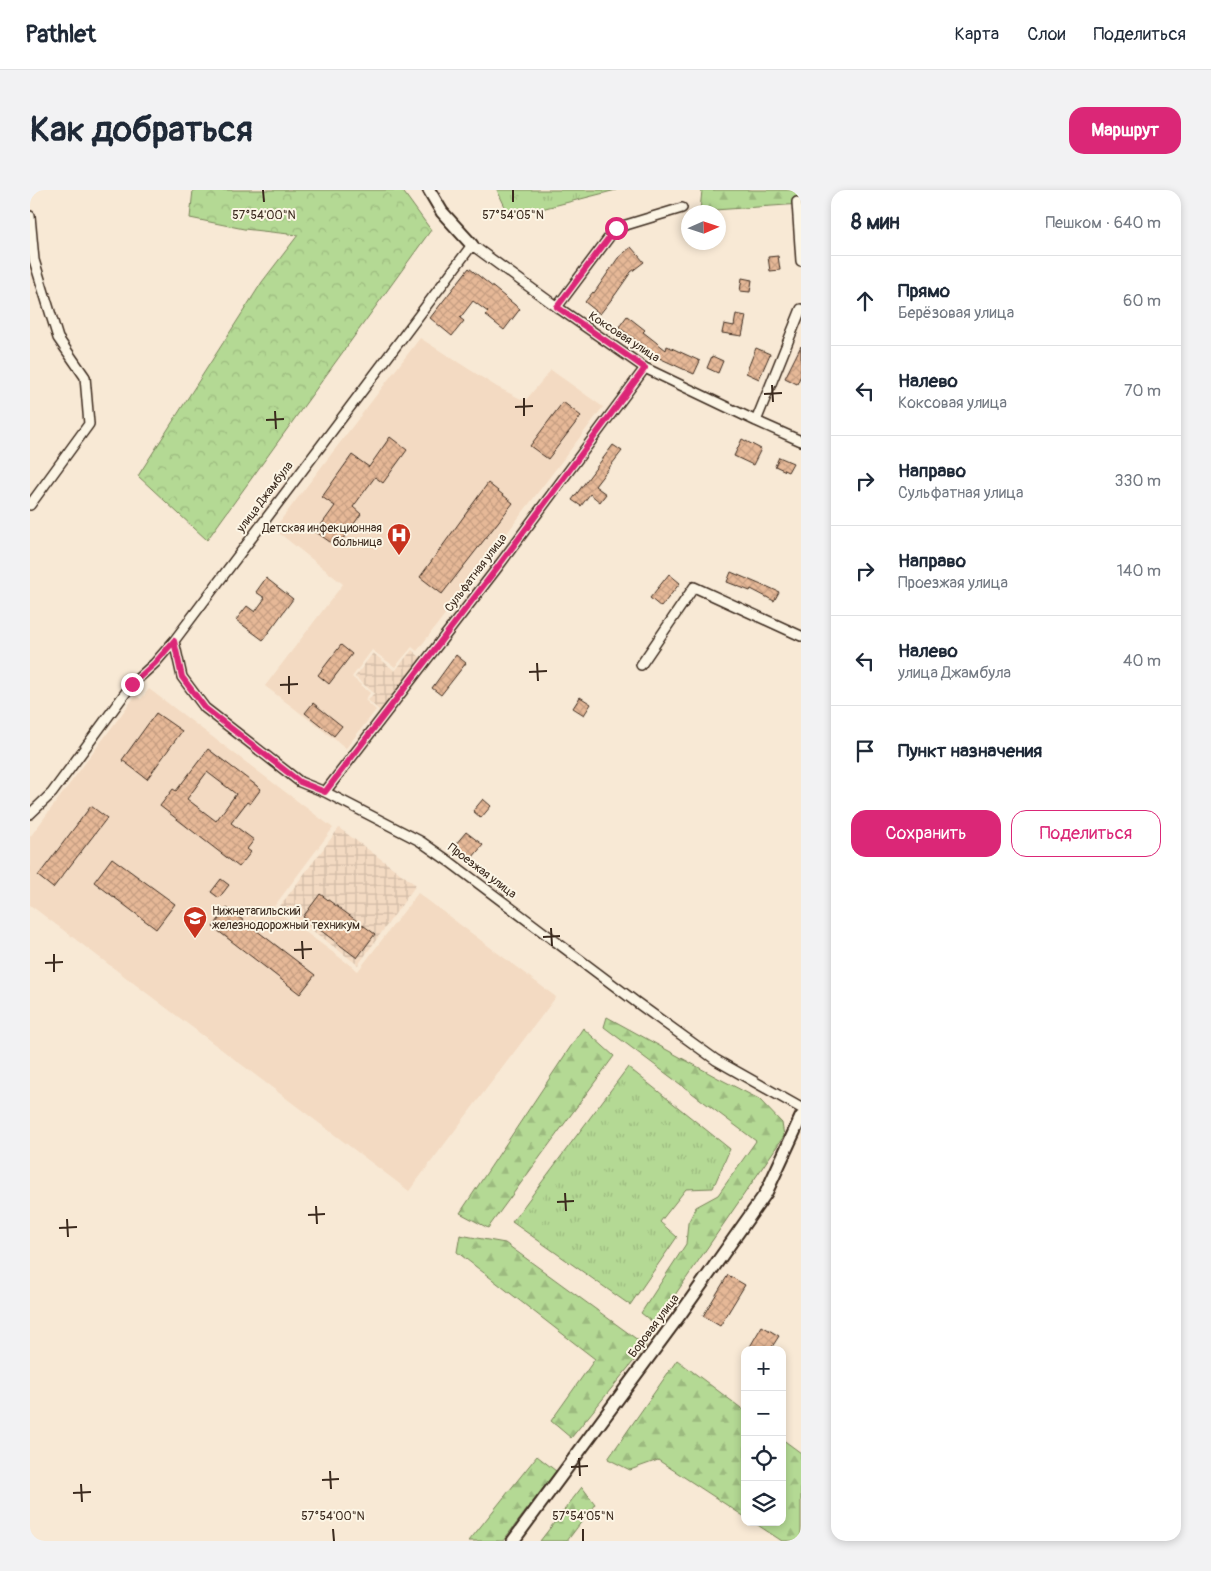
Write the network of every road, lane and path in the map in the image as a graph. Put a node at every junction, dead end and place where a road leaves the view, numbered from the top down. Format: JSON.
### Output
{"nodes":[{"id":1,"x":429,"y":190,"type":"edge"},
{"id":2,"x":797,"y":202,"type":"dead end"},
{"id":3,"x":681,"y":208,"type":"edge"},
{"id":4,"x":30,"y":216,"type":"edge"},
{"id":5,"x":472,"y":245,"type":"junction"},
{"id":6,"x":801,"y":261,"type":"edge"},
{"id":7,"x":557,"y":307,"type":"junction"},
{"id":8,"x":801,"y":309,"type":"edge"},
{"id":9,"x":645,"y":368,"type":"junction"},
{"id":10,"x":756,"y":421,"type":"junction"},
{"id":11,"x":801,"y":441,"type":"edge"},
{"id":12,"x":30,"y":505,"type":"edge"},
{"id":13,"x":801,"y":636,"type":"edge"},
{"id":14,"x":174,"y":641,"type":"junction"},
{"id":15,"x":641,"y":665,"type":"dead end"},
{"id":16,"x":325,"y":792,"type":"junction"},
{"id":17,"x":30,"y":814,"type":"edge"},
{"id":18,"x":801,"y":1108,"type":"edge"},
{"id":19,"x":801,"y":1117,"type":"edge"},
{"id":20,"x":513,"y":1541,"type":"edge"}],
"edges":[{"from":1,"to":5,"type":"street"},
{"from":2,"to":6,"type":"street"},
{"from":3,"to":7,"type":"street"},
{"from":4,"to":12,"type":"street"},
{"from":5,"to":7,"type":"street","name":"Коксовая улица"},
{"from":5,"to":14,"type":"street","name":"улица Джамбула"},
{"from":7,"to":9,"type":"street","name":"Коксовая улица"},
{"from":8,"to":10,"type":"street"},
{"from":9,"to":10,"type":"street","name":"Коксовая улица"},
{"from":9,"to":16,"type":"street","name":"Сульфатная улица"},
{"from":10,"to":11,"type":"street","name":"Коксовая улица"},
{"from":13,"to":15,"type":"street"},
{"from":14,"to":16,"type":"street","name":"Проезжая улица"},
{"from":14,"to":17,"type":"street","name":"улица Джамбула"},
{"from":16,"to":18,"type":"street","name":"Проезжая улица"},
{"from":19,"to":20,"type":"street","name":"Боровая улица"}]}
